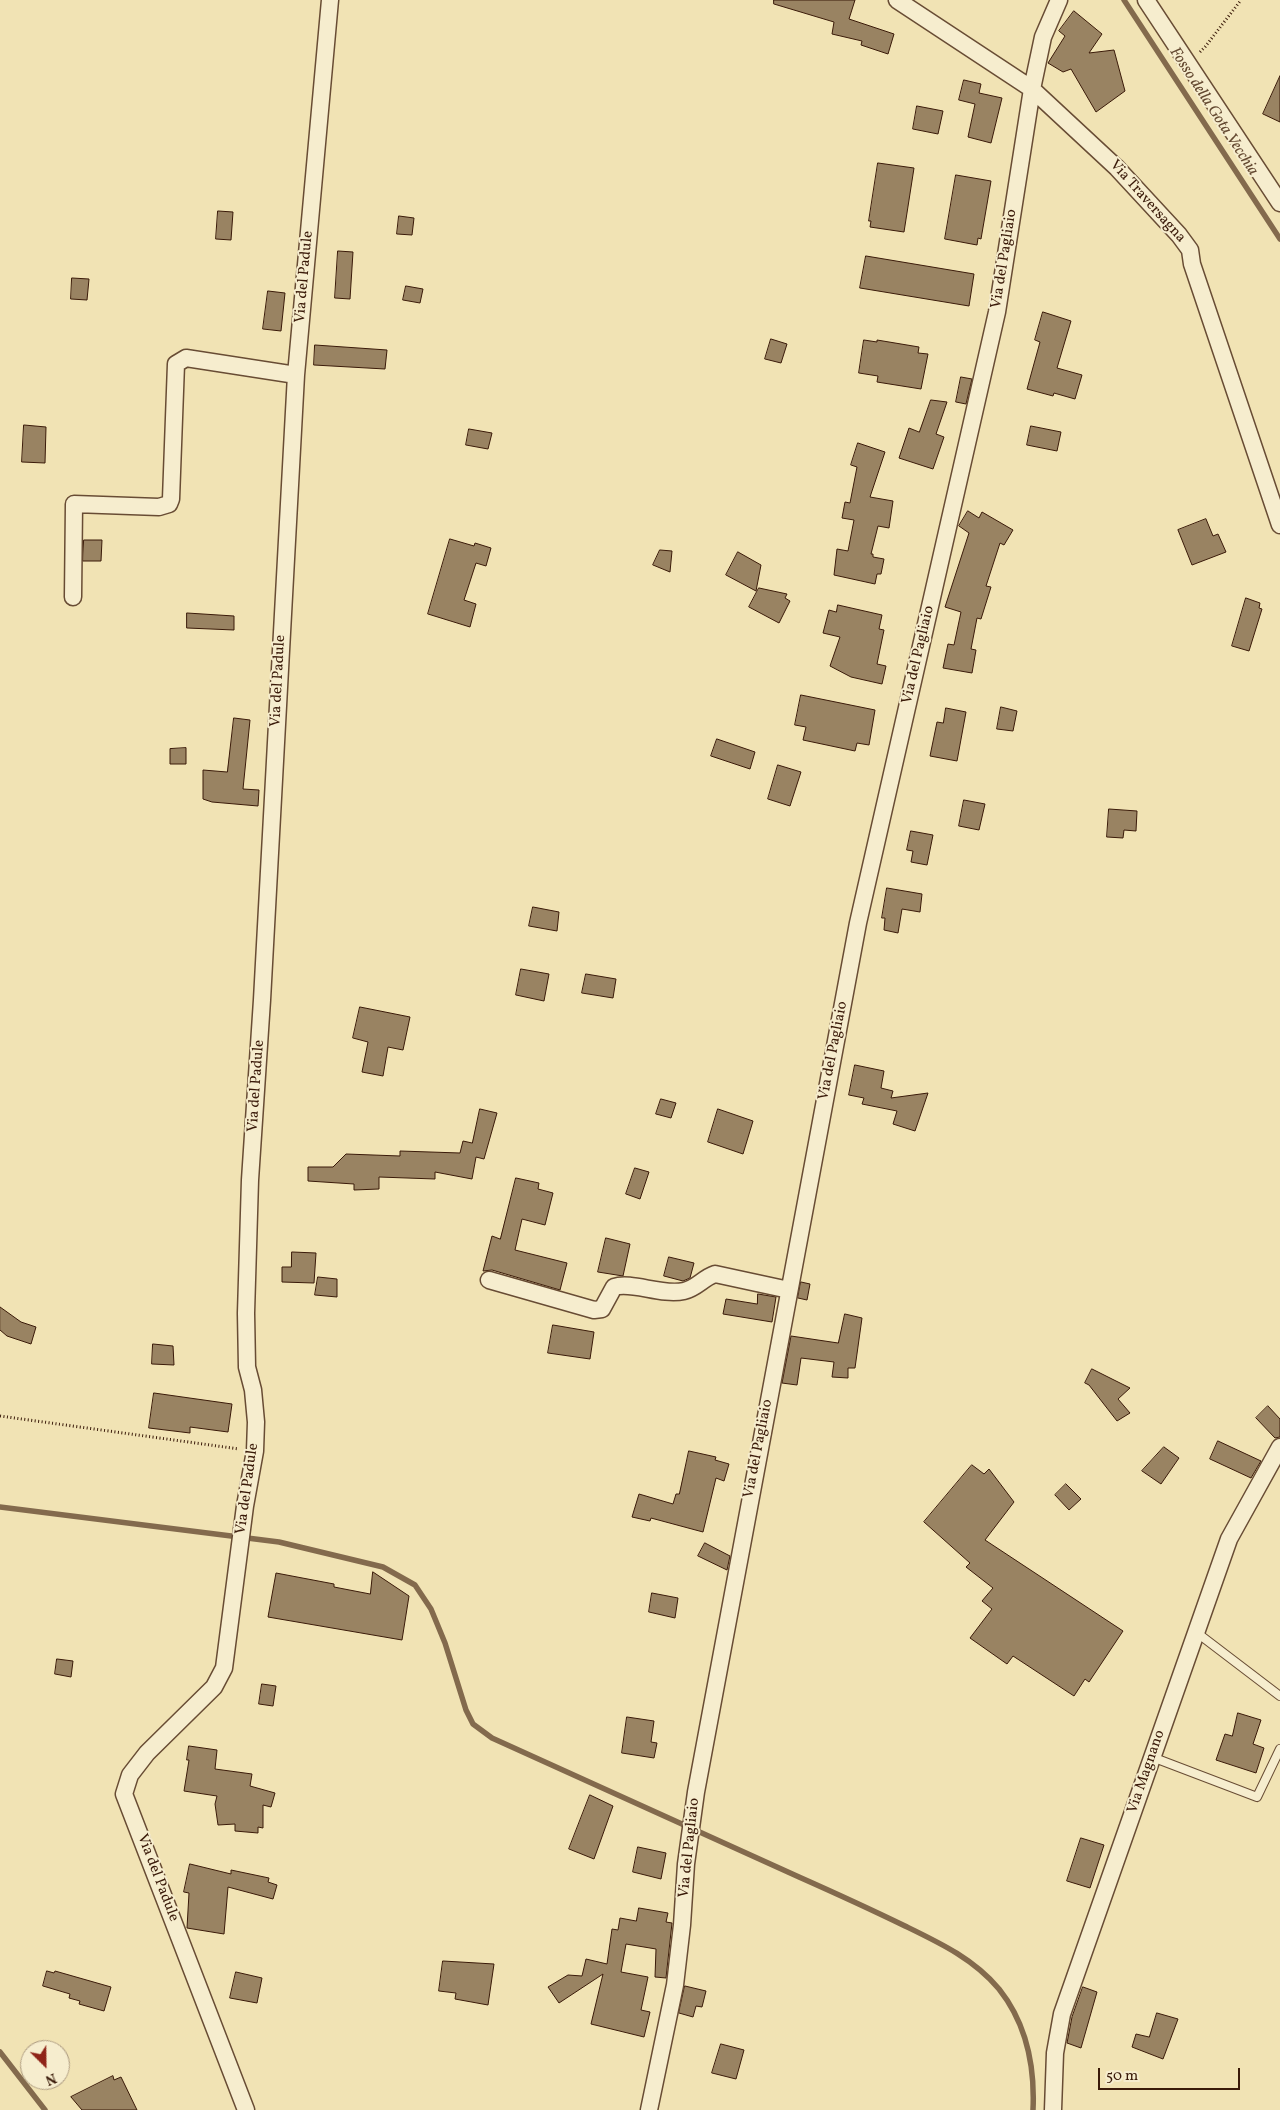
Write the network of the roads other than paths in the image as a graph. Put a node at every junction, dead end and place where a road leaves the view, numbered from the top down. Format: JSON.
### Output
{"nodes":[{"id":1,"x":330,"y":0,"type":"edge"},
{"id":2,"x":897,"y":0,"type":"edge"},
{"id":3,"x":1059,"y":0,"type":"edge"},
{"id":4,"x":1146,"y":0,"type":"edge"},
{"id":5,"x":1032,"y":89,"type":"junction"},
{"id":6,"x":1280,"y":203,"type":"edge"},
{"id":7,"x":296,"y":375,"type":"junction"},
{"id":8,"x":1280,"y":525,"type":"edge"},
{"id":9,"x":73,"y":597,"type":"dead end"},
{"id":10,"x":489,"y":1280,"type":"dead end"},
{"id":11,"x":789,"y":1290,"type":"junction"},
{"id":12,"x":1280,"y":1447,"type":"edge"},
{"id":13,"x":1196,"y":1632,"type":"junction"},
{"id":14,"x":1280,"y":1696,"type":"edge"},
{"id":15,"x":1280,"y":1749,"type":"edge"},
{"id":16,"x":1152,"y":1757,"type":"junction"},
{"id":17,"x":246,"y":2110,"type":"edge"},
{"id":18,"x":649,"y":2110,"type":"edge"},
{"id":19,"x":1053,"y":2110,"type":"edge"}],
"edges":[{"from":1,"to":7,"type":"street","name":"Via del Padule"},
{"from":2,"to":5,"type":"street","name":"Via Traversagna"},
{"from":3,"to":5,"type":"street","name":"Via del Pagliaio"},
{"from":4,"to":6,"type":"street"},
{"from":5,"to":8,"type":"street","name":"Via Traversagna"},
{"from":5,"to":11,"type":"street","name":"Via del Pagliaio"},
{"from":7,"to":9,"type":"street"},
{"from":7,"to":17,"type":"street","name":"Via del Padule"},
{"from":10,"to":11,"type":"street"},
{"from":11,"to":18,"type":"street","name":"Via del Pagliaio"},
{"from":12,"to":13,"type":"street","name":"Via Magnano"},
{"from":13,"to":14,"type":"lane"},
{"from":13,"to":16,"type":"street","name":"Via Magnano"},
{"from":15,"to":16,"type":"lane"},
{"from":16,"to":19,"type":"street","name":"Via Magnano"}]}
